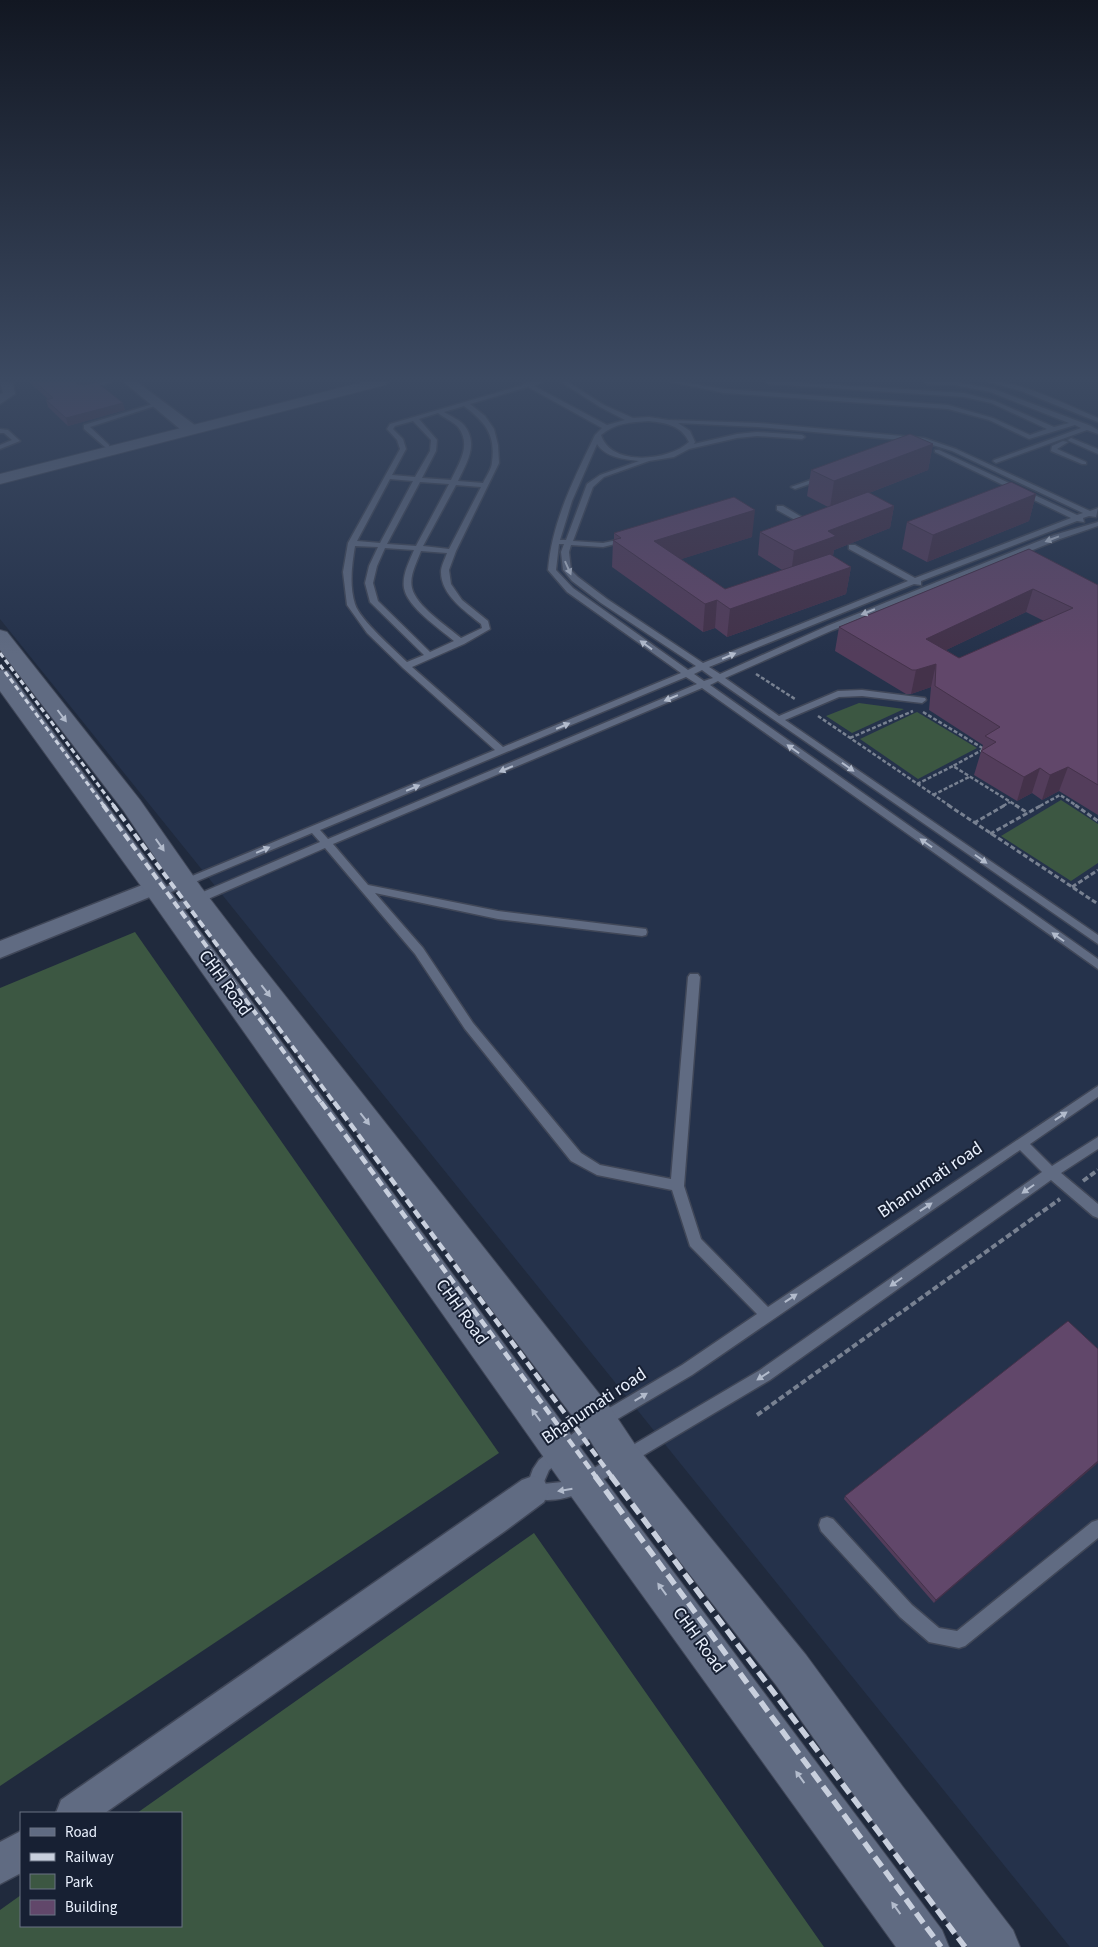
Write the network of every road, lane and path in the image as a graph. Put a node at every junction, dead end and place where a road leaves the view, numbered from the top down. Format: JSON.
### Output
{"nodes":[{"id":1,"x":21,"y":473,"type":"edge"},
{"id":2,"x":391,"y":473,"type":"edge"},
{"id":3,"x":422,"y":473,"type":"edge"},
{"id":4,"x":458,"y":473,"type":"edge"},
{"id":5,"x":491,"y":473,"type":"edge"},
{"id":6,"x":580,"y":473,"type":"edge"},
{"id":7,"x":611,"y":473,"type":"edge"},
{"id":8,"x":983,"y":473,"type":"edge"},
{"id":9,"x":999,"y":473,"type":"edge"},
{"id":10,"x":832,"y":474,"type":"edge"},
{"id":11,"x":389,"y":477,"type":"junction"},
{"id":12,"x":0,"y":479,"type":"edge"},
{"id":13,"x":419,"y":479,"type":"junction"},
{"id":14,"x":454,"y":482,"type":"junction"},
{"id":15,"x":484,"y":485,"type":"junction"},
{"id":16,"x":795,"y":487,"type":"dead end"},
{"id":17,"x":780,"y":508,"type":"dead end"},
{"id":18,"x":1078,"y":518,"type":"junction"},
{"id":19,"x":1096,"y":520,"type":"edge"},
{"id":20,"x":815,"y":527,"type":"edge"},
{"id":21,"x":638,"y":537,"type":"edge"},
{"id":22,"x":556,"y":541,"type":"junction"},
{"id":23,"x":352,"y":543,"type":"junction"},
{"id":24,"x":568,"y":543,"type":"junction"},
{"id":25,"x":382,"y":546,"type":"junction"},
{"id":26,"x":852,"y":547,"type":"edge"},
{"id":27,"x":418,"y":549,"type":"junction"},
{"id":28,"x":452,"y":551,"type":"junction"},
{"id":29,"x":949,"y":580,"type":"junction"},
{"id":30,"x":915,"y":581,"type":"junction"},
{"id":31,"x":928,"y":588,"type":"junction"},
{"id":32,"x":928,"y":598,"type":"edge"},
{"id":33,"x":914,"y":604,"type":"edge"},
{"id":34,"x":886,"y":605,"type":"junction"},
{"id":35,"x":0,"y":636,"type":"edge"},
{"id":36,"x":461,"y":642,"type":"junction"},
{"id":37,"x":429,"y":655,"type":"junction"},
{"id":38,"x":406,"y":666,"type":"junction"},
{"id":39,"x":702,"y":668,"type":"junction"},
{"id":40,"x":750,"y":669,"type":"dead end"},
{"id":41,"x":687,"y":674,"type":"junction"},
{"id":42,"x":719,"y":678,"type":"junction"},
{"id":43,"x":704,"y":684,"type":"junction"},
{"id":44,"x":13,"y":688,"type":"edge"},
{"id":45,"x":920,"y":705,"type":"junction"},
{"id":46,"x":808,"y":706,"type":"junction"},
{"id":47,"x":909,"y":708,"type":"dead end"},
{"id":48,"x":824,"y":711,"type":"dead end"},
{"id":49,"x":779,"y":720,"type":"junction"},
{"id":50,"x":850,"y":738,"type":"junction"},
{"id":51,"x":526,"y":742,"type":"junction"},
{"id":52,"x":502,"y":751,"type":"junction"},
{"id":53,"x":541,"y":754,"type":"junction"},
{"id":54,"x":953,"y":766,"type":"junction"},
{"id":55,"x":970,"y":776,"type":"junction"},
{"id":56,"x":917,"y":784,"type":"junction"},
{"id":57,"x":933,"y":795,"type":"junction"},
{"id":58,"x":1010,"y":802,"type":"junction"},
{"id":59,"x":1028,"y":813,"type":"junction"},
{"id":60,"x":1098,"y":821,"type":"edge"},
{"id":61,"x":974,"y":823,"type":"junction"},
{"id":62,"x":314,"y":829,"type":"junction"},
{"id":63,"x":990,"y":834,"type":"junction"},
{"id":64,"x":327,"y":843,"type":"junction"},
{"id":65,"x":240,"y":860,"type":"junction"},
{"id":66,"x":1098,"y":870,"type":"edge"},
{"id":67,"x":253,"y":874,"type":"junction"},
{"id":68,"x":1072,"y":887,"type":"junction"},
{"id":69,"x":366,"y":888,"type":"junction"},
{"id":70,"x":174,"y":895,"type":"junction"},
{"id":71,"x":1098,"y":904,"type":"edge"},
{"id":72,"x":642,"y":932,"type":"dead end"},
{"id":73,"x":1098,"y":940,"type":"edge"},
{"id":74,"x":0,"y":950,"type":"edge"},
{"id":75,"x":1098,"y":965,"type":"edge"},
{"id":76,"x":230,"y":967,"type":"junction"},
{"id":77,"x":694,"y":977,"type":"dead end"},
{"id":78,"x":1098,"y":1091,"type":"edge"},
{"id":79,"x":1098,"y":1142,"type":"edge"},
{"id":80,"x":1021,"y":1143,"type":"junction"},
{"id":81,"x":1098,"y":1170,"type":"edge"},
{"id":82,"x":1051,"y":1173,"type":"junction"},
{"id":83,"x":677,"y":1186,"type":"junction"},
{"id":84,"x":1072,"y":1189,"type":"junction"},
{"id":85,"x":1098,"y":1212,"type":"edge"},
{"id":86,"x":767,"y":1315,"type":"junction"},
{"id":87,"x":757,"y":1414,"type":"dead end"},
{"id":88,"x":599,"y":1422,"type":"junction"},
{"id":89,"x":562,"y":1451,"type":"junction"},
{"id":90,"x":622,"y":1459,"type":"junction"},
{"id":91,"x":584,"y":1483,"type":"junction"},
{"id":92,"x":532,"y":1491,"type":"junction"},
{"id":93,"x":827,"y":1525,"type":"dead end"},
{"id":94,"x":1098,"y":1528,"type":"edge"},
{"id":95,"x":75,"y":1812,"type":"edge"},
{"id":96,"x":20,"y":1851,"type":"edge"},
{"id":97,"x":0,"y":1864,"type":"edge"},
{"id":98,"x":925,"y":1947,"type":"edge"},
{"id":99,"x":996,"y":1947,"type":"edge"}],
"edges":[{"from":1,"to":12,"type":"street"},
{"from":2,"to":11,"type":"lane"},
{"from":3,"to":13,"type":"lane"},
{"from":4,"to":14,"type":"lane"},
{"from":5,"to":15,"type":"lane"},
{"from":6,"to":22,"type":"lane"},
{"from":7,"to":24,"type":"lane"},
{"from":8,"to":18,"type":"lane"},
{"from":9,"to":19,"type":"lane"},
{"from":10,"to":16,"type":"lane"},
{"from":11,"to":13,"type":"lane"},
{"from":11,"to":23,"type":"lane"},
{"from":13,"to":14,"type":"lane"},
{"from":13,"to":25,"type":"lane"},
{"from":14,"to":15,"type":"lane"},
{"from":14,"to":27,"type":"lane"},
{"from":15,"to":28,"type":"lane"},
{"from":17,"to":20,"type":"lane"},
{"from":18,"to":19,"type":"lane"},
{"from":18,"to":30,"type":"lane"},
{"from":19,"to":29,"type":"lane","one_way":true},
{"from":21,"to":24,"type":"lane"},
{"from":22,"to":24,"type":"lane"},
{"from":41,"to":22,"type":"lane","one_way":true},
{"from":23,"to":25,"type":"lane"},
{"from":23,"to":38,"type":"lane"},
{"from":24,"to":39,"type":"lane","one_way":true},
{"from":25,"to":27,"type":"lane"},
{"from":25,"to":37,"type":"lane"},
{"from":26,"to":30,"type":"lane"},
{"from":27,"to":28,"type":"lane"},
{"from":27,"to":36,"type":"lane"},
{"from":28,"to":36,"type":"lane"},
{"from":29,"to":31,"type":"lane"},
{"from":29,"to":32,"type":"lane"},
{"from":30,"to":31,"type":"lane"},
{"from":39,"to":30,"type":"lane","one_way":true},
{"from":31,"to":34,"type":"lane"},
{"from":33,"to":34,"type":"lane"},
{"from":34,"to":42,"type":"lane","one_way":true},
{"from":35,"to":44,"type":"street","name":"CHH Road"},
{"from":36,"to":37,"type":"lane"},
{"from":37,"to":38,"type":"lane"},
{"from":38,"to":52,"type":"lane"},
{"from":39,"to":41,"type":"lane"},
{"from":39,"to":42,"type":"lane"},
{"from":40,"to":46,"type":"path"},
{"from":41,"to":43,"type":"lane"},
{"from":51,"to":41,"type":"lane","one_way":true},
{"from":42,"to":43,"type":"lane"},
{"from":42,"to":49,"type":"lane"},
{"from":43,"to":53,"type":"lane","one_way":true},
{"from":75,"to":43,"type":"lane","one_way":true},
{"from":44,"to":70,"type":"street","name":"CHH Road"},
{"from":45,"to":46,"type":"lane"},
{"from":45,"to":47,"type":"path"},
{"from":45,"to":50,"type":"path"},
{"from":45,"to":54,"type":"path"},
{"from":46,"to":49,"type":"lane"},
{"from":48,"to":50,"type":"path"},
{"from":49,"to":73,"type":"lane","one_way":true},
{"from":50,"to":56,"type":"path"},
{"from":51,"to":52,"type":"lane"},
{"from":51,"to":53,"type":"lane"},
{"from":62,"to":52,"type":"lane","one_way":true},
{"from":53,"to":64,"type":"lane","one_way":true},
{"from":54,"to":55,"type":"path"},
{"from":54,"to":56,"type":"path"},
{"from":55,"to":57,"type":"path"},
{"from":55,"to":58,"type":"path"},
{"from":56,"to":57,"type":"path"},
{"from":57,"to":61,"type":"path"},
{"from":58,"to":59,"type":"path"},
{"from":58,"to":61,"type":"path"},
{"from":59,"to":60,"type":"path"},
{"from":59,"to":63,"type":"path"},
{"from":61,"to":63,"type":"path"},
{"from":62,"to":64,"type":"lane"},
{"from":65,"to":62,"type":"lane","one_way":true},
{"from":63,"to":68,"type":"path"},
{"from":64,"to":67,"type":"lane"},
{"from":64,"to":69,"type":"lane"},
{"from":65,"to":67,"type":"lane"},
{"from":65,"to":70,"type":"lane"},
{"from":66,"to":68,"type":"path"},
{"from":67,"to":70,"type":"lane"},
{"from":68,"to":71,"type":"path"},
{"from":69,"to":72,"type":"lane"},
{"from":69,"to":83,"type":"lane"},
{"from":70,"to":74,"type":"street"},
{"from":70,"to":76,"type":"street","name":"CHH Road"},
{"from":76,"to":88,"type":"street","one_way":true},
{"from":89,"to":76,"type":"street","name":"CHH Road","one_way":true},
{"from":77,"to":83,"type":"lane"},
{"from":80,"to":78,"type":"lane","name":"Bhanumati road","one_way":true},
{"from":79,"to":82,"type":"lane"},
{"from":80,"to":82,"type":"lane"},
{"from":86,"to":80,"type":"lane","name":"Bhanumati road","one_way":true},
{"from":81,"to":84,"type":"path"},
{"from":82,"to":84,"type":"lane"},
{"from":82,"to":90,"type":"lane","one_way":true},
{"from":83,"to":86,"type":"lane"},
{"from":84,"to":85,"type":"lane"},
{"from":84,"to":87,"type":"path"},
{"from":88,"to":86,"type":"lane","name":"Bhanumati road","one_way":true},
{"from":88,"to":89,"type":"lane","name":"Bhanumati road"},
{"from":88,"to":90,"type":"street"},
{"from":89,"to":91,"type":"street","name":"CHH Road"},
{"from":89,"to":92,"type":"lane","name":"Bhanumati road"},
{"from":90,"to":91,"type":"lane"},
{"from":90,"to":99,"type":"street"},
{"from":91,"to":92,"type":"lane","one_way":true},
{"from":98,"to":91,"type":"street","name":"CHH Road","one_way":true},
{"from":92,"to":95,"type":"street"},
{"from":93,"to":94,"type":"lane"},
{"from":96,"to":97,"type":"street"}]}
